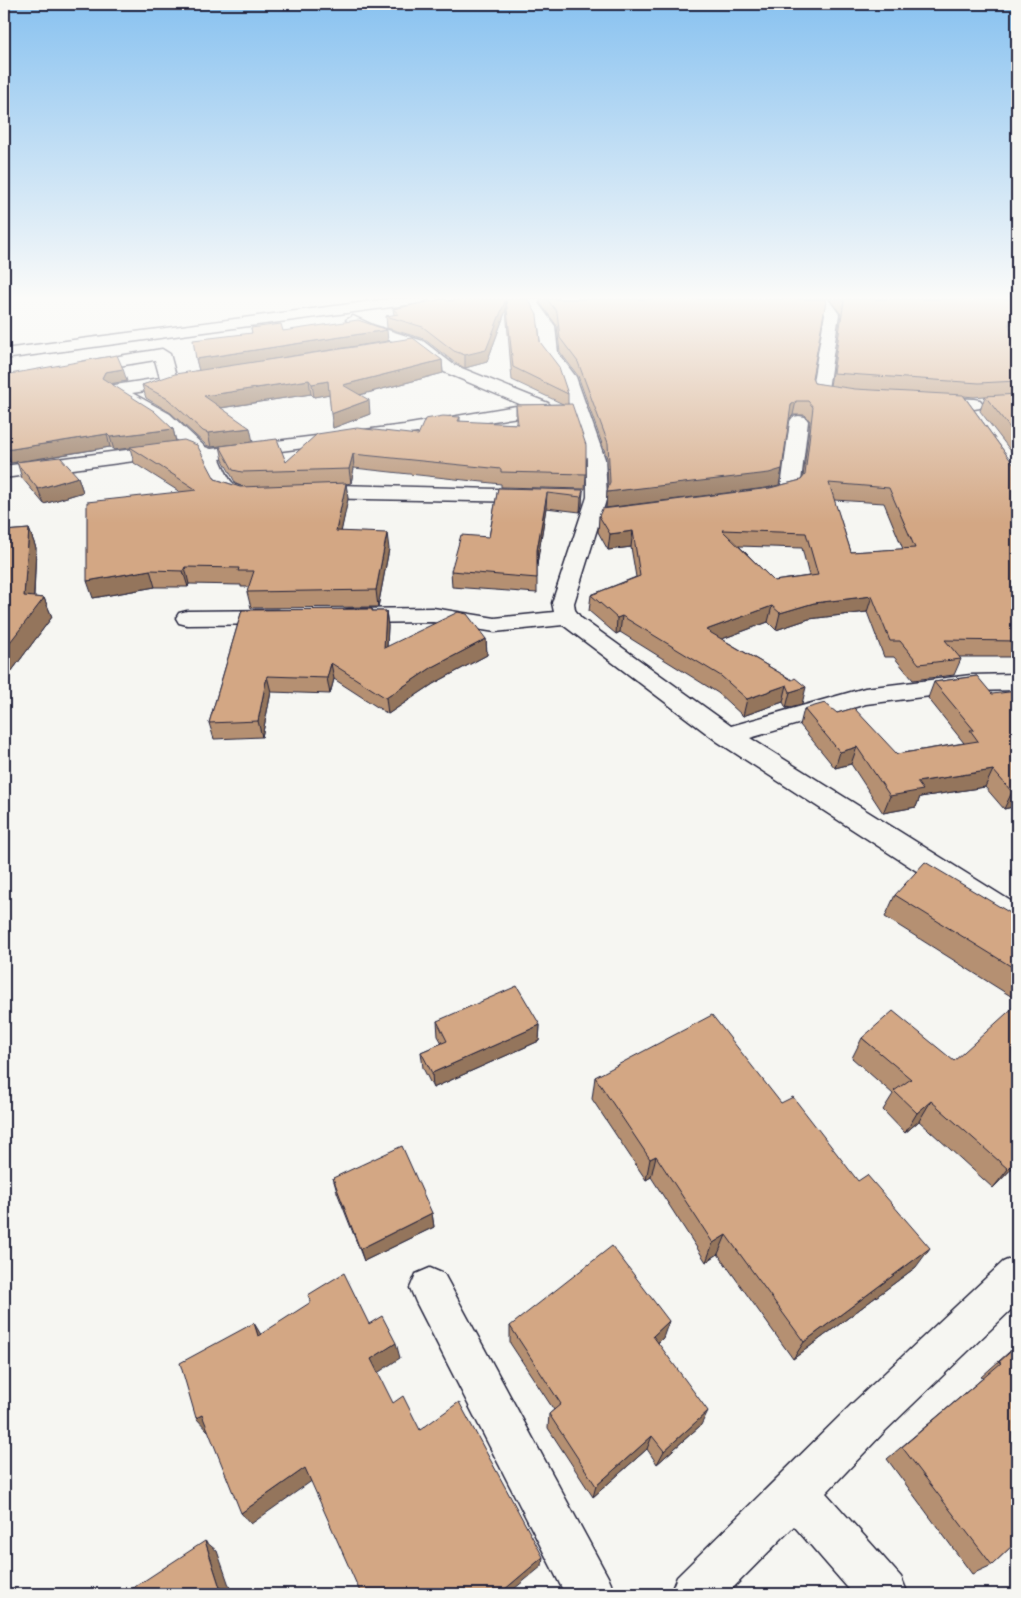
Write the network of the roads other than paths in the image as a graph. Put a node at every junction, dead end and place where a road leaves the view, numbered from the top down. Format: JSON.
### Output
{"nodes":[{"id":1,"x":167,"y":374,"type":"edge"},
{"id":2,"x":461,"y":374,"type":"edge"},
{"id":3,"x":565,"y":374,"type":"edge"},
{"id":4,"x":822,"y":374,"type":"edge"},
{"id":5,"x":217,"y":375,"type":"edge"},
{"id":6,"x":169,"y":382,"type":"junction"},
{"id":7,"x":861,"y":398,"type":"edge"},
{"id":8,"x":918,"y":401,"type":"edge"},
{"id":9,"x":994,"y":403,"type":"edge"},
{"id":10,"x":542,"y":407,"type":"junction"},
{"id":11,"x":580,"y":414,"type":"junction"},
{"id":12,"x":799,"y":421,"type":"dead end"},
{"id":13,"x":203,"y":452,"type":"junction"},
{"id":14,"x":4,"y":472,"type":"edge"},
{"id":15,"x":296,"y":493,"type":"edge"},
{"id":16,"x":276,"y":494,"type":"edge"},
{"id":17,"x":558,"y":496,"type":"edge"},
{"id":18,"x":737,"y":500,"type":"edge"},
{"id":19,"x":296,"y":616,"type":"edge"},
{"id":20,"x":325,"y":616,"type":"edge"},
{"id":21,"x":569,"y":617,"type":"junction"},
{"id":22,"x":187,"y":618,"type":"dead end"},
{"id":23,"x":1017,"y":682,"type":"edge"},
{"id":24,"x":727,"y":736,"type":"junction"},
{"id":25,"x":1017,"y":920,"type":"edge"},
{"id":26,"x":1017,"y":1276,"type":"edge"},
{"id":27,"x":430,"y":1288,"type":"dead end"},
{"id":28,"x":796,"y":1492,"type":"junction"},
{"id":29,"x":591,"y":1594,"type":"edge"},
{"id":30,"x":694,"y":1594,"type":"edge"},
{"id":31,"x":884,"y":1594,"type":"edge"}],
"edges":[{"from":1,"to":6,"type":"street"},
{"from":2,"to":10,"type":"street"},
{"from":3,"to":11,"type":"street"},
{"from":4,"to":7,"type":"street"},
{"from":5,"to":6,"type":"street"},
{"from":6,"to":13,"type":"street"},
{"from":8,"to":9,"type":"street"},
{"from":10,"to":11,"type":"street"},
{"from":10,"to":13,"type":"street"},
{"from":11,"to":21,"type":"street"},
{"from":12,"to":18,"type":"street"},
{"from":13,"to":14,"type":"street"},
{"from":13,"to":16,"type":"street"},
{"from":15,"to":17,"type":"street"},
{"from":19,"to":22,"type":"street"},
{"from":20,"to":21,"type":"street"},
{"from":21,"to":24,"type":"street"},
{"from":23,"to":24,"type":"street"},
{"from":24,"to":25,"type":"street"},
{"from":26,"to":28,"type":"street"},
{"from":27,"to":29,"type":"street"},
{"from":28,"to":30,"type":"street"},
{"from":28,"to":31,"type":"street"}]}
